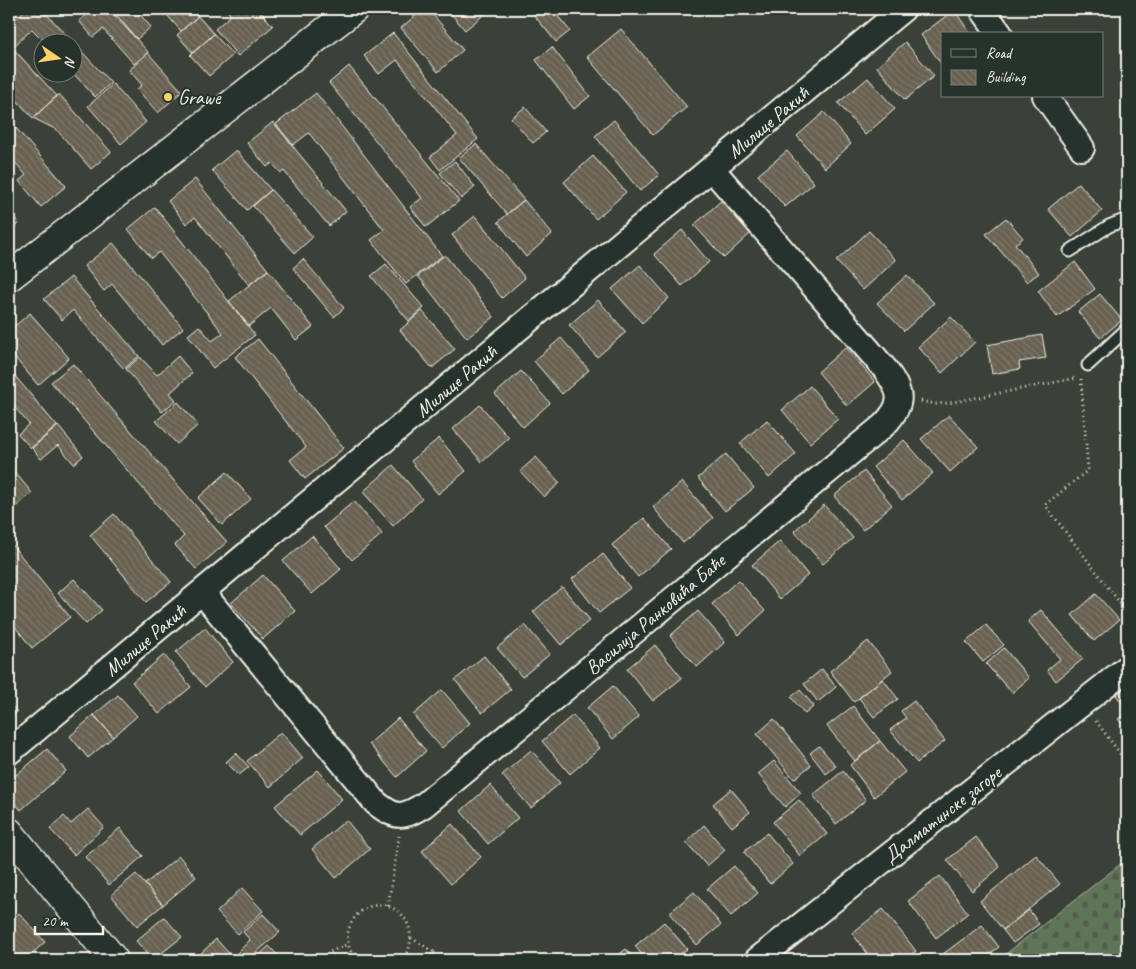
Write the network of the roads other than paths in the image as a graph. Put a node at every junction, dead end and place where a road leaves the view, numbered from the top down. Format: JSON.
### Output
{"nodes":[{"id":1,"x":354,"y":9,"type":"edge"},
{"id":2,"x":903,"y":9,"type":"edge"},
{"id":3,"x":982,"y":9,"type":"edge"},
{"id":4,"x":999,"y":32,"type":"edge"},
{"id":5,"x":1046,"y":98,"type":"edge"},
{"id":6,"x":1082,"y":148,"type":"dead end"},
{"id":7,"x":712,"y":169,"type":"junction"},
{"id":8,"x":1127,"y":219,"type":"edge"},
{"id":9,"x":1070,"y":251,"type":"dead end"},
{"id":10,"x":9,"y":277,"type":"edge"},
{"id":11,"x":1127,"y":329,"type":"edge"},
{"id":12,"x":1088,"y":365,"type":"road end"},
{"id":13,"x":202,"y":592,"type":"junction"},
{"id":14,"x":1127,"y":668,"type":"edge"},
{"id":15,"x":9,"y":752,"type":"edge"},
{"id":16,"x":9,"y":832,"type":"edge"},
{"id":17,"x":114,"y":960,"type":"edge"},
{"id":18,"x":757,"y":960,"type":"edge"}],
"edges":[{"from":1,"to":10,"type":"main road"},
{"from":2,"to":7,"type":"street","name":"Милице Ракић"},
{"from":3,"to":4,"type":"street"},
{"from":5,"to":6,"type":"street"},
{"from":7,"to":13,"type":"street","name":"Милице Ракић"},
{"from":7,"to":13,"type":"street","name":"Василија Ранковића Баће"},
{"from":8,"to":9,"type":"lane"},
{"from":11,"to":12,"type":"lane"},
{"from":13,"to":15,"type":"street","name":"Милице Ракић"},
{"from":14,"to":18,"type":"street","name":"Далматинске загоре"},
{"from":16,"to":17,"type":"main road"}]}
